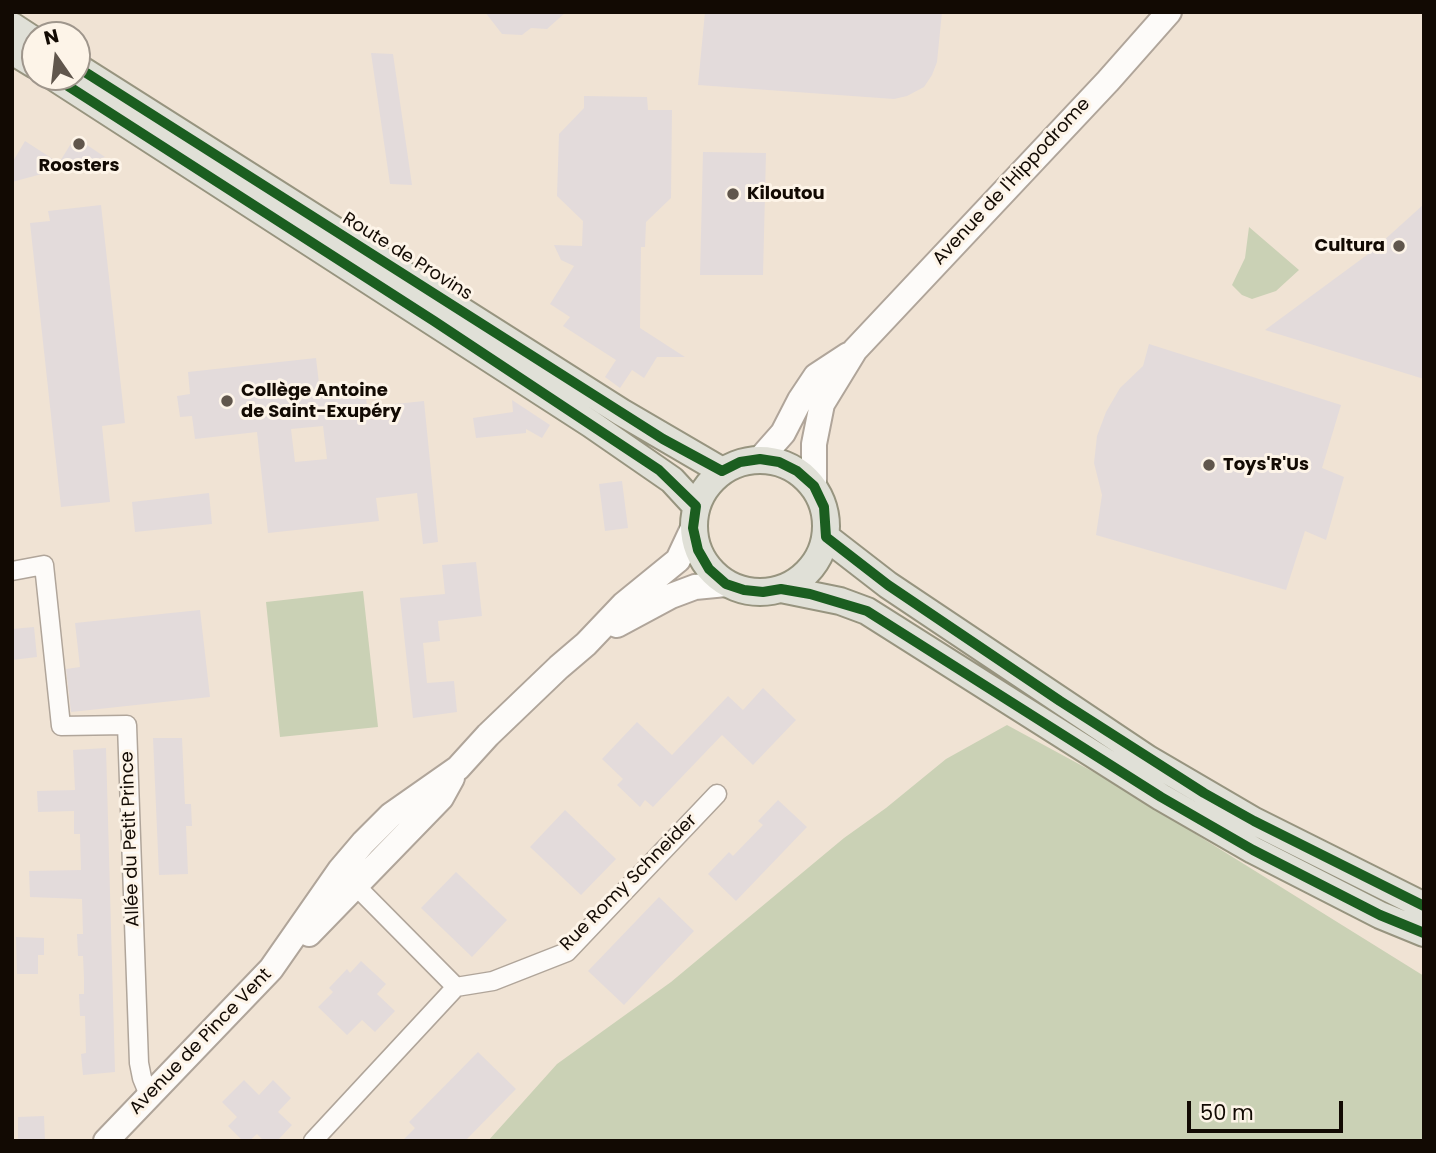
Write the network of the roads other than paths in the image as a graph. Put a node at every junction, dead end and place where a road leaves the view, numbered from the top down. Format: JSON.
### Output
{"nodes":[{"id":1,"x":1168,"y":12,"type":"edge"},
{"id":2,"x":91,"y":76,"type":"edge"},
{"id":3,"x":76,"y":91,"type":"edge"},
{"id":4,"x":855,"y":350,"type":"junction"},
{"id":5,"x":760,"y":459,"type":"junction"},
{"id":6,"x":722,"y":471,"type":"junction"},
{"id":7,"x":814,"y":486,"type":"junction"},
{"id":8,"x":695,"y":517,"type":"junction"},
{"id":9,"x":826,"y":537,"type":"junction"},
{"id":10,"x":12,"y":571,"type":"edge"},
{"id":11,"x":726,"y":583,"type":"junction"},
{"id":12,"x":781,"y":589,"type":"junction"},
{"id":13,"x":586,"y":643,"type":"junction"},
{"id":14,"x":458,"y":768,"type":"junction"},
{"id":15,"x":717,"y":794,"type":"dead end"},
{"id":16,"x":356,"y":886,"type":"junction"},
{"id":17,"x":1424,"y":906,"type":"edge"},
{"id":18,"x":1424,"y":933,"type":"edge"},
{"id":19,"x":293,"y":940,"type":"junction"},
{"id":20,"x":456,"y":986,"type":"junction"},
{"id":21,"x":149,"y":1095,"type":"junction"},
{"id":22,"x":106,"y":1141,"type":"edge"},
{"id":23,"x":313,"y":1141,"type":"edge"}],
"edges":[{"from":1,"to":4,"type":"main road","name":"Avenue de l'Hippodrome"},
{"from":2,"to":6,"type":"main road","name":"Route de Provins"},
{"from":3,"to":8,"type":"main road"},
{"from":4,"to":5,"type":"main road","name":"Avenue de l'Hippodrome"},
{"from":4,"to":7,"type":"main road","name":"Avenue de l'Hippodrome"},
{"from":5,"to":6,"type":"main road"},
{"from":5,"to":7,"type":"main road"},
{"from":6,"to":8,"type":"main road"},
{"from":7,"to":9,"type":"main road"},
{"from":8,"to":11,"type":"main road"},
{"from":8,"to":13,"type":"main road","name":"Avenue de Pince Vent"},
{"from":9,"to":12,"type":"main road"},
{"from":9,"to":17,"type":"main road"},
{"from":10,"to":21,"type":"street","name":"Allée du Petit Prince"},
{"from":11,"to":12,"type":"main road"},
{"from":11,"to":13,"type":"main road","name":"Avenue de Pince Vent"},
{"from":12,"to":18,"type":"main road"},
{"from":13,"to":14,"type":"main road","name":"Avenue de Pince Vent"},
{"from":14,"to":16,"type":"main road","name":"Avenue de Pince Vent"},
{"from":14,"to":19,"type":"main road","name":"Avenue de Pince Vent"},
{"from":15,"to":20,"type":"street","name":"Rue Romy Schneider"},
{"from":16,"to":19,"type":"main road","name":"Avenue de Pince Vent"},
{"from":16,"to":20,"type":"street"},
{"from":19,"to":21,"type":"main road","name":"Avenue de Pince Vent"},
{"from":20,"to":23,"type":"street"},
{"from":21,"to":22,"type":"main road","name":"Avenue de Pince Vent"}]}
